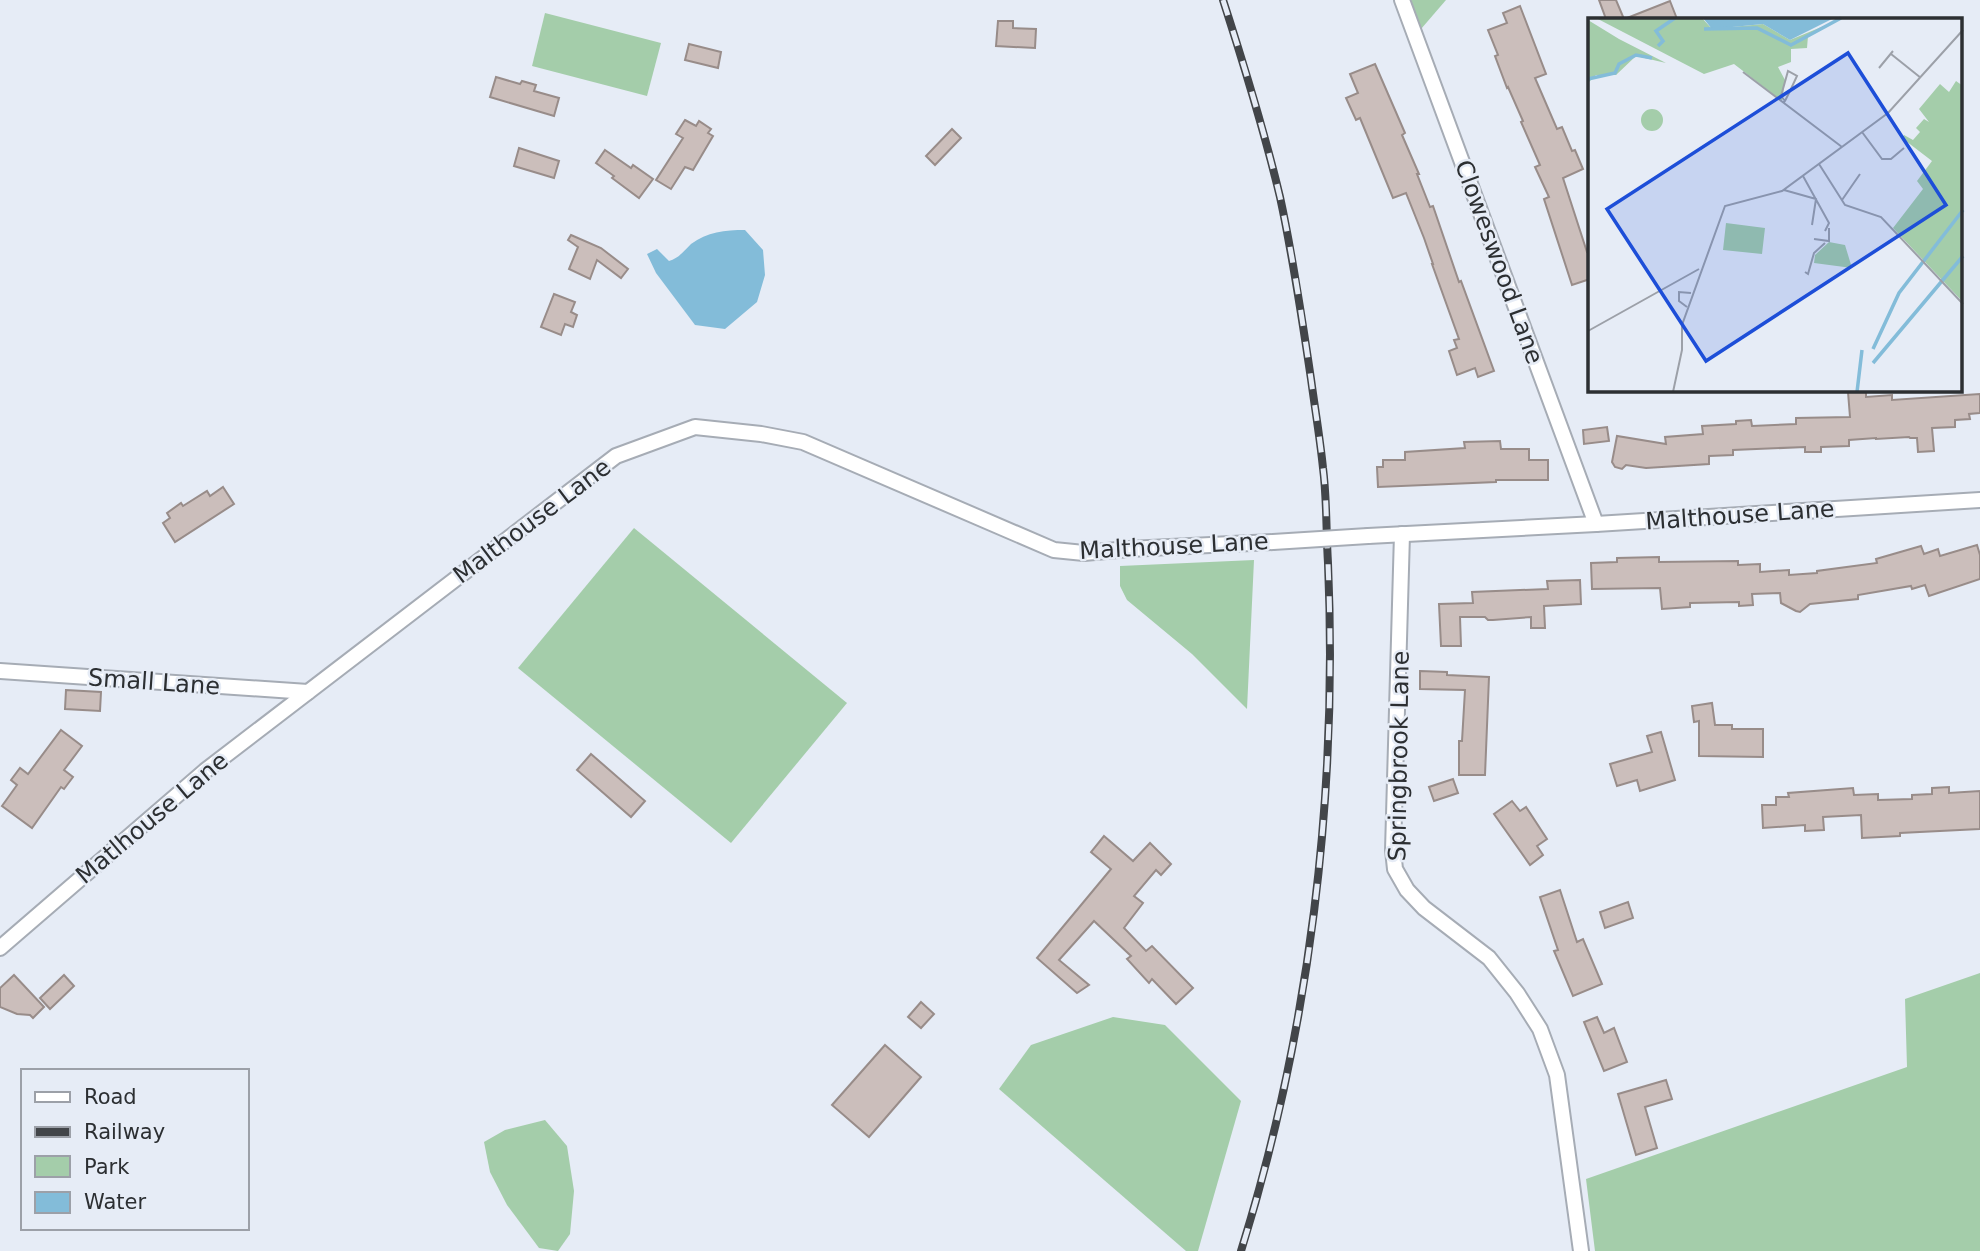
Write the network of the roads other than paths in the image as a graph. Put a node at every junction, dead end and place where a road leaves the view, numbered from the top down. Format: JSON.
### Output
{"nodes":[{"id":1,"x":1402,"y":0,"type":"edge"},
{"id":2,"x":1980,"y":500,"type":"edge"},
{"id":3,"x":1596,"y":524,"type":"junction"},
{"id":4,"x":1402,"y":534,"type":"junction"},
{"id":5,"x":0,"y":671,"type":"edge"},
{"id":6,"x":308,"y":692,"type":"junction"},
{"id":7,"x":0,"y":948,"type":"edge"},
{"id":8,"x":1581,"y":1251,"type":"edge"}],
"edges":[{"from":1,"to":3,"type":"street","name":"Cloweswood Lane"},
{"from":2,"to":3,"type":"street","name":"Malthouse Lane"},
{"from":3,"to":4,"type":"street","name":"Malthouse Lane"},
{"from":4,"to":6,"type":"street","name":"Malthouse Lane","bridge":true},
{"from":4,"to":8,"type":"street","name":"Springbrook Lane"},
{"from":5,"to":6,"type":"street","name":"Small Lane"},
{"from":6,"to":7,"type":"street","name":"Matlhouse Lane"}]}
